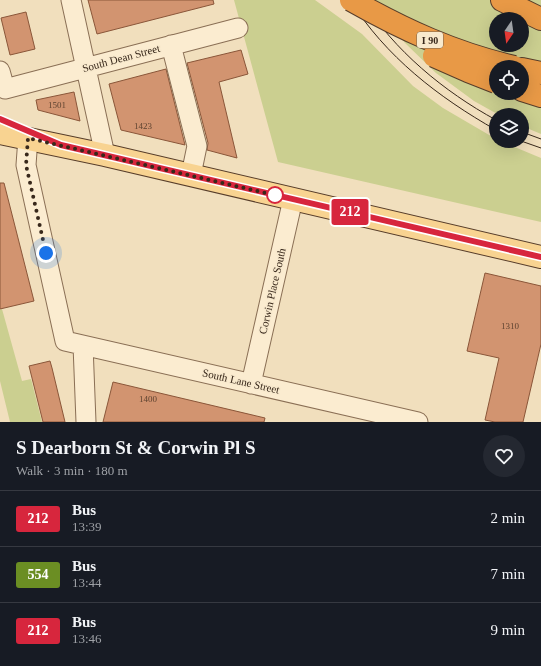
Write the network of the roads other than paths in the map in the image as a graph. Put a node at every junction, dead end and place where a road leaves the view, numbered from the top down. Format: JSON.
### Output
{"nodes":[{"id":1,"x":71,"y":0,"type":"edge"},
{"id":2,"x":351,"y":0,"type":"edge"},
{"id":3,"x":502,"y":0,"type":"edge"},
{"id":4,"x":541,"y":19,"type":"edge"},
{"id":5,"x":238,"y":28,"type":"dead end"},
{"id":6,"x":171,"y":45,"type":"junction"},
{"id":7,"x":489,"y":60,"type":"edge"},
{"id":8,"x":87,"y":68,"type":"junction"},
{"id":9,"x":529,"y":70,"type":"edge"},
{"id":10,"x":541,"y":73,"type":"edge"},
{"id":11,"x":489,"y":79,"type":"edge"},
{"id":12,"x":2,"y":80,"type":"edge"},
{"id":13,"x":529,"y":92,"type":"edge"},
{"id":14,"x":541,"y":96,"type":"edge"},
{"id":15,"x":0,"y":119,"type":"edge"},
{"id":16,"x":0,"y":132,"type":"edge"},
{"id":17,"x":28,"y":138,"type":"junction"},
{"id":18,"x":61,"y":145,"type":"junction"},
{"id":19,"x":105,"y":155,"type":"junction"},
{"id":20,"x":191,"y":175,"type":"junction"},
{"id":21,"x":293,"y":199,"type":"junction"},
{"id":22,"x":541,"y":257,"type":"edge"},
{"id":23,"x":83,"y":345,"type":"junction"},
{"id":24,"x":251,"y":384,"type":"junction"},
{"id":25,"x":86,"y":422,"type":"edge"},
{"id":26,"x":418,"y":422,"type":"edge"}],
"edges":[{"from":1,"to":8,"type":"street"},
{"from":2,"to":7,"type":"highway","number":"I 90","bridge":true},
{"from":2,"to":11,"type":"highway","bridge":true},
{"from":3,"to":4,"type":"highway"},
{"from":5,"to":6,"type":"street","name":"South Dean Street"},
{"from":6,"to":8,"type":"street","name":"South Dean Street"},
{"from":6,"to":20,"type":"street"},
{"from":8,"to":12,"type":"street","name":"South Dean Street"},
{"from":8,"to":19,"type":"street"},
{"from":9,"to":10,"type":"highway"},
{"from":13,"to":14,"type":"highway"},
{"from":15,"to":18,"type":"main road"},
{"from":16,"to":17,"type":"main road"},
{"from":17,"to":18,"type":"main road"},
{"from":17,"to":23,"type":"street","name":"South Lane Street"},
{"from":18,"to":19,"type":"main road"},
{"from":19,"to":20,"type":"main road"},
{"from":20,"to":21,"type":"main road"},
{"from":21,"to":22,"type":"main road"},
{"from":21,"to":24,"type":"street","name":"Corwin Place South"},
{"from":23,"to":24,"type":"street","name":"South Lane Street"},
{"from":23,"to":25,"type":"street"},
{"from":24,"to":26,"type":"street","name":"South Lane Street"}]}
